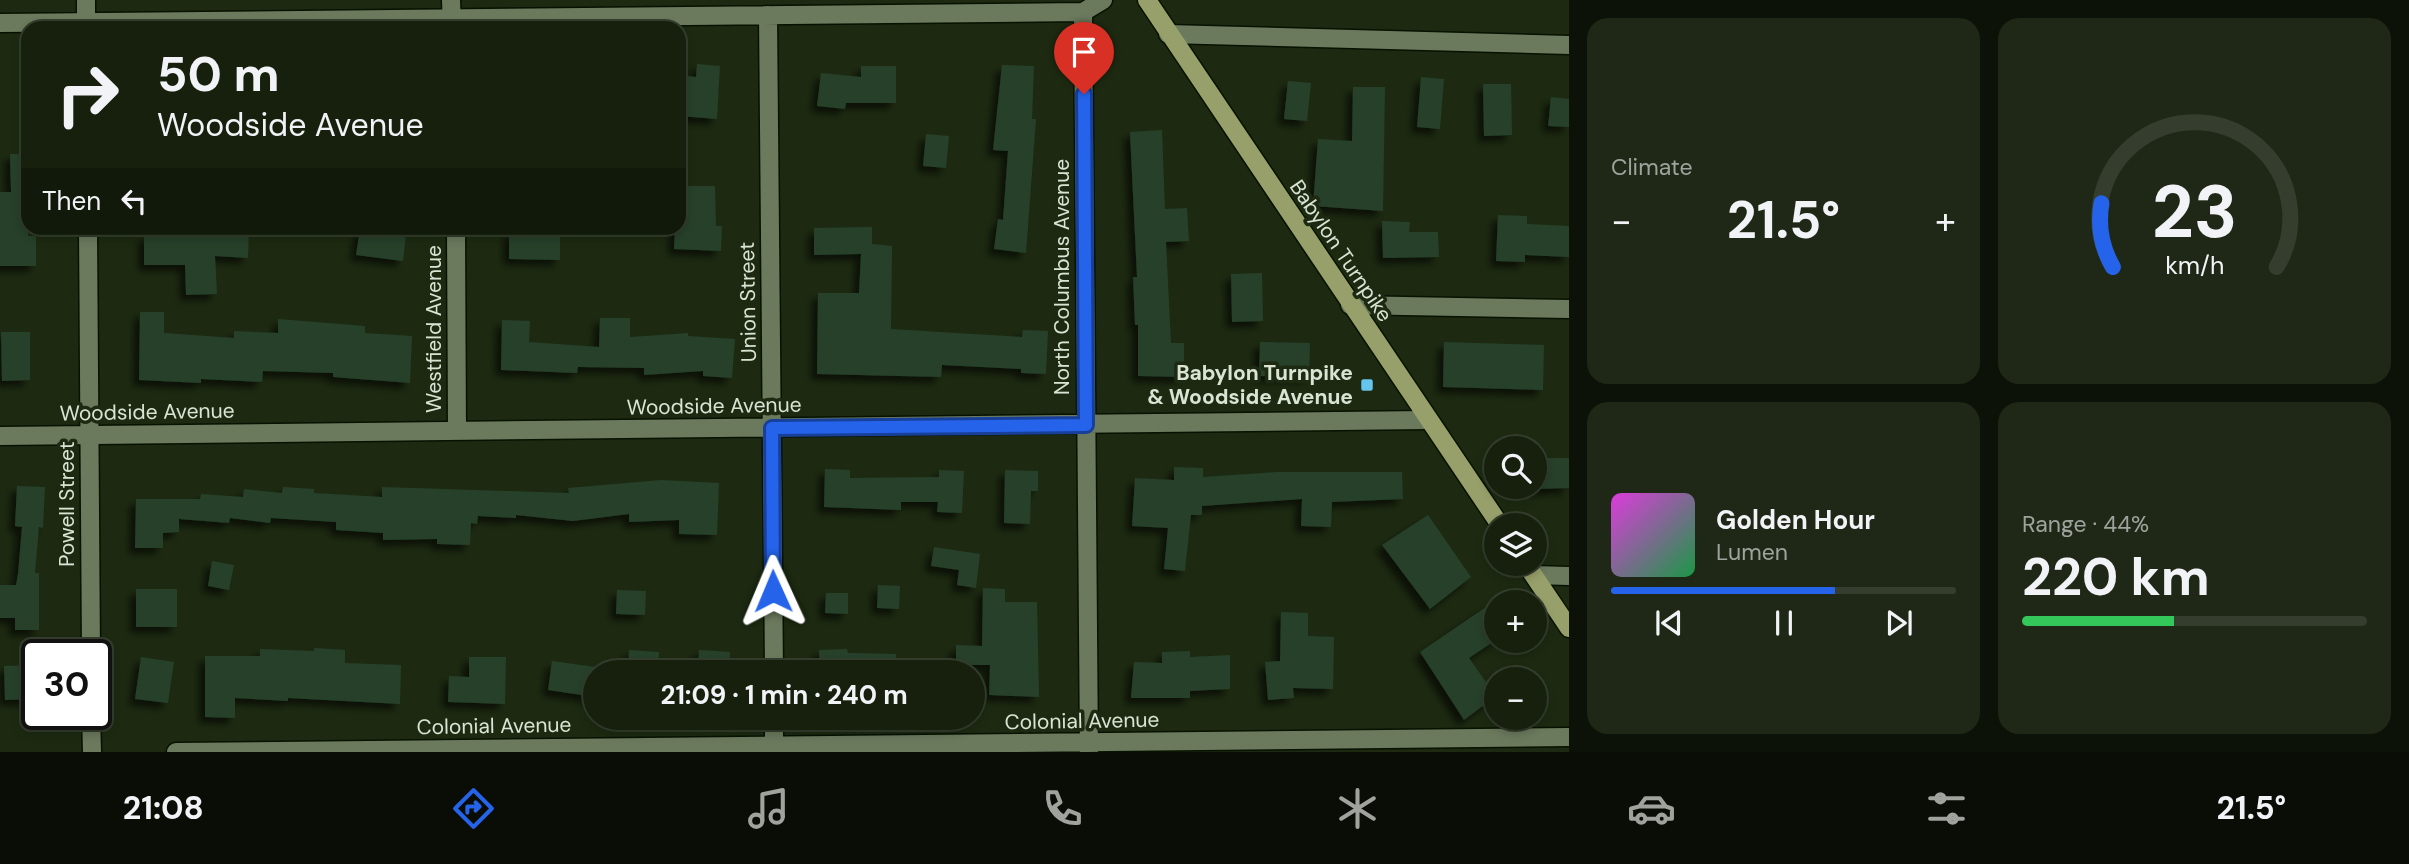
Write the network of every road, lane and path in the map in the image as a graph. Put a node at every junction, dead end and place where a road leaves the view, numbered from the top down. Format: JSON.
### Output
{"nodes":[{"id":1,"x":86,"y":0,"type":"edge"},
{"id":2,"x":1102,"y":0,"type":"edge"},
{"id":3,"x":1147,"y":0,"type":"edge"},
{"id":4,"x":1083,"y":12,"type":"junction"},
{"id":5,"x":451,"y":15,"type":"edge"},
{"id":6,"x":768,"y":15,"type":"junction"},
{"id":7,"x":86,"y":21,"type":"edge"},
{"id":8,"x":232,"y":21,"type":"edge"},
{"id":9,"x":0,"y":23,"type":"edge"},
{"id":10,"x":21,"y":23,"type":"edge"},
{"id":11,"x":1168,"y":34,"type":"junction"},
{"id":12,"x":1569,"y":45,"type":"edge"},
{"id":13,"x":88,"y":235,"type":"edge"},
{"id":14,"x":456,"y":235,"type":"edge"},
{"id":15,"x":1350,"y":305,"type":"junction"},
{"id":16,"x":1569,"y":309,"type":"edge"},
{"id":17,"x":1427,"y":420,"type":"junction"},
{"id":18,"x":1086,"y":425,"type":"junction"},
{"id":19,"x":772,"y":428,"type":"junction"},
{"id":20,"x":457,"y":431,"type":"junction"},
{"id":21,"x":90,"y":435,"type":"junction"},
{"id":22,"x":0,"y":436,"type":"edge"},
{"id":23,"x":1492,"y":513,"type":"edge"},
{"id":24,"x":1547,"y":572,"type":"edge"},
{"id":25,"x":1535,"y":576,"type":"edge"},
{"id":26,"x":1569,"y":576,"type":"edge"},
{"id":27,"x":1569,"y":628,"type":"edge"},
{"id":28,"x":91,"y":639,"type":"edge"},
{"id":29,"x":774,"y":660,"type":"edge"},
{"id":30,"x":91,"y":730,"type":"edge"},
{"id":31,"x":774,"y":730,"type":"edge"},
{"id":32,"x":1569,"y":737,"type":"edge"},
{"id":33,"x":1404,"y":746,"type":"edge"},
{"id":34,"x":1089,"y":748,"type":"edge"},
{"id":35,"x":774,"y":749,"type":"edge"},
{"id":36,"x":92,"y":752,"type":"edge"},
{"id":37,"x":176,"y":752,"type":"edge"}],
"edges":[{"from":1,"to":7,"type":"street"},
{"from":2,"to":4,"type":"street"},
{"from":3,"to":11,"type":"main road","name":"Babylon Turnpike"},
{"from":4,"to":6,"type":"street"},
{"from":4,"to":18,"type":"street","name":"North Columbus Avenue"},
{"from":5,"to":6,"type":"street"},
{"from":5,"to":8,"type":"street"},
{"from":6,"to":19,"type":"street","name":"Union Street"},
{"from":9,"to":10,"type":"street"},
{"from":11,"to":12,"type":"street"},
{"from":11,"to":15,"type":"main road","name":"Babylon Turnpike"},
{"from":13,"to":21,"type":"street","name":"Powell Street"},
{"from":14,"to":20,"type":"street","name":"Westfield Avenue"},
{"from":15,"to":16,"type":"street"},
{"from":15,"to":17,"type":"main road","name":"Babylon Turnpike"},
{"from":17,"to":18,"type":"street","name":"Woodside Avenue"},
{"from":17,"to":23,"type":"main road","name":"Babylon Turnpike"},
{"from":18,"to":19,"type":"street","name":"Woodside Avenue"},
{"from":18,"to":34,"type":"street","name":"North Columbus Avenue"},
{"from":19,"to":20,"type":"street","name":"Woodside Avenue"},
{"from":19,"to":29,"type":"street","name":"Union Street"},
{"from":20,"to":21,"type":"street","name":"Woodside Avenue"},
{"from":21,"to":22,"type":"street","name":"Woodside Avenue"},
{"from":21,"to":28,"type":"street","name":"Powell Street"},
{"from":24,"to":26,"type":"street"},
{"from":25,"to":27,"type":"main road"},
{"from":30,"to":36,"type":"street"},
{"from":31,"to":35,"type":"street"},
{"from":32,"to":33,"type":"street","name":"Colonial Avenue"},
{"from":33,"to":34,"type":"street","name":"Colonial Avenue"},
{"from":34,"to":35,"type":"street","name":"Colonial Avenue"},
{"from":35,"to":37,"type":"street","name":"Colonial Avenue"}]}
